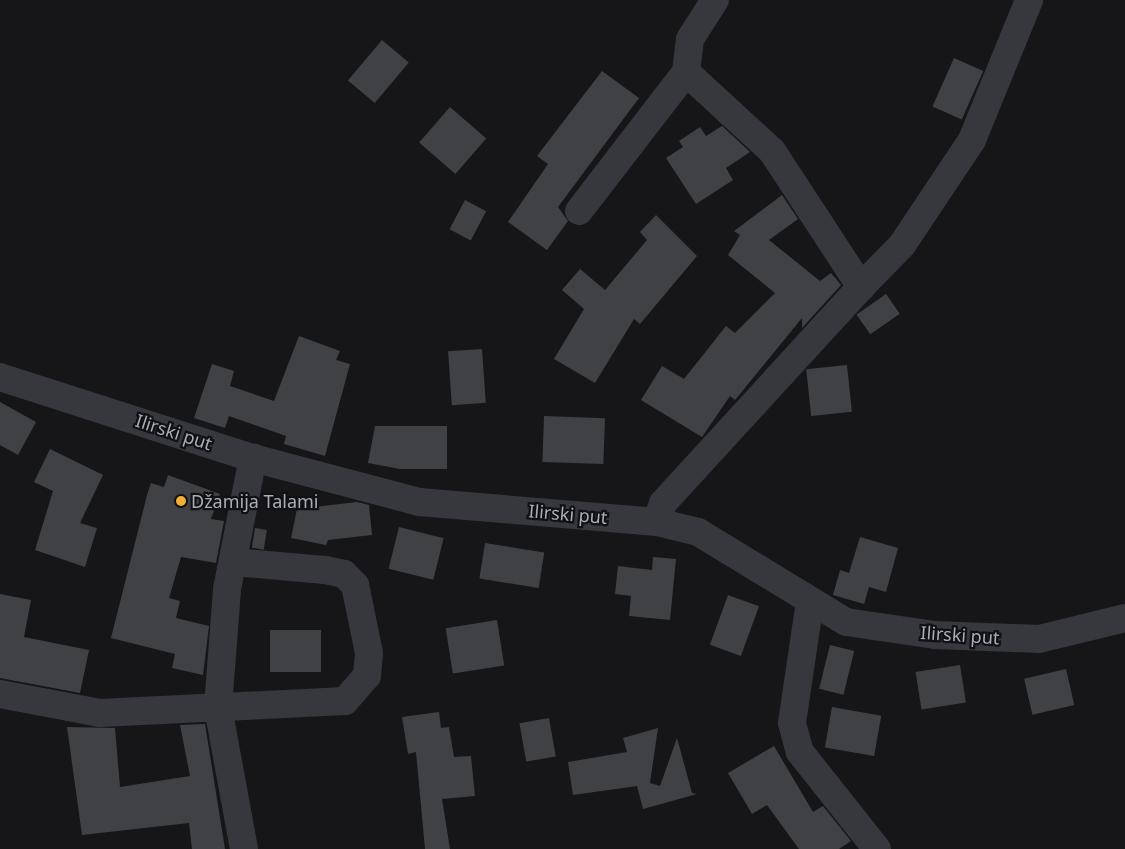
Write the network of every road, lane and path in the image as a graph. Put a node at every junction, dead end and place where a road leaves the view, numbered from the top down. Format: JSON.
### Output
{"nodes":[{"id":1,"x":716,"y":0,"type":"edge"},
{"id":2,"x":1029,"y":0,"type":"edge"},
{"id":3,"x":686,"y":72,"type":"junction"},
{"id":4,"x":579,"y":211,"type":"dead end"},
{"id":5,"x":862,"y":287,"type":"junction"},
{"id":6,"x":0,"y":377,"type":"edge"},
{"id":7,"x":253,"y":458,"type":"junction"},
{"id":8,"x":657,"y":522,"type":"junction"},
{"id":9,"x":233,"y":562,"type":"junction"},
{"id":10,"x":810,"y":601,"type":"junction"},
{"id":11,"x":1125,"y":618,"type":"edge"},
{"id":12,"x":0,"y":694,"type":"edge"},
{"id":13,"x":218,"y":707,"type":"junction"},
{"id":14,"x":244,"y":849,"type":"edge"},
{"id":15,"x":877,"y":849,"type":"edge"}],
"edges":[{"from":1,"to":3,"type":"street"},
{"from":2,"to":5,"type":"street"},
{"from":3,"to":4,"type":"street"},
{"from":3,"to":5,"type":"street"},
{"from":5,"to":8,"type":"street"},
{"from":6,"to":7,"type":"street","name":"Ilirski put"},
{"from":7,"to":8,"type":"street","name":"Ilirski put"},
{"from":7,"to":9,"type":"street"},
{"from":8,"to":10,"type":"street","name":"Ilirski put"},
{"from":9,"to":13,"type":"street"},
{"from":9,"to":13,"type":"street"},
{"from":10,"to":11,"type":"street","name":"Ilirski put"},
{"from":10,"to":15,"type":"street"},
{"from":12,"to":13,"type":"street"},
{"from":13,"to":14,"type":"street"}]}
